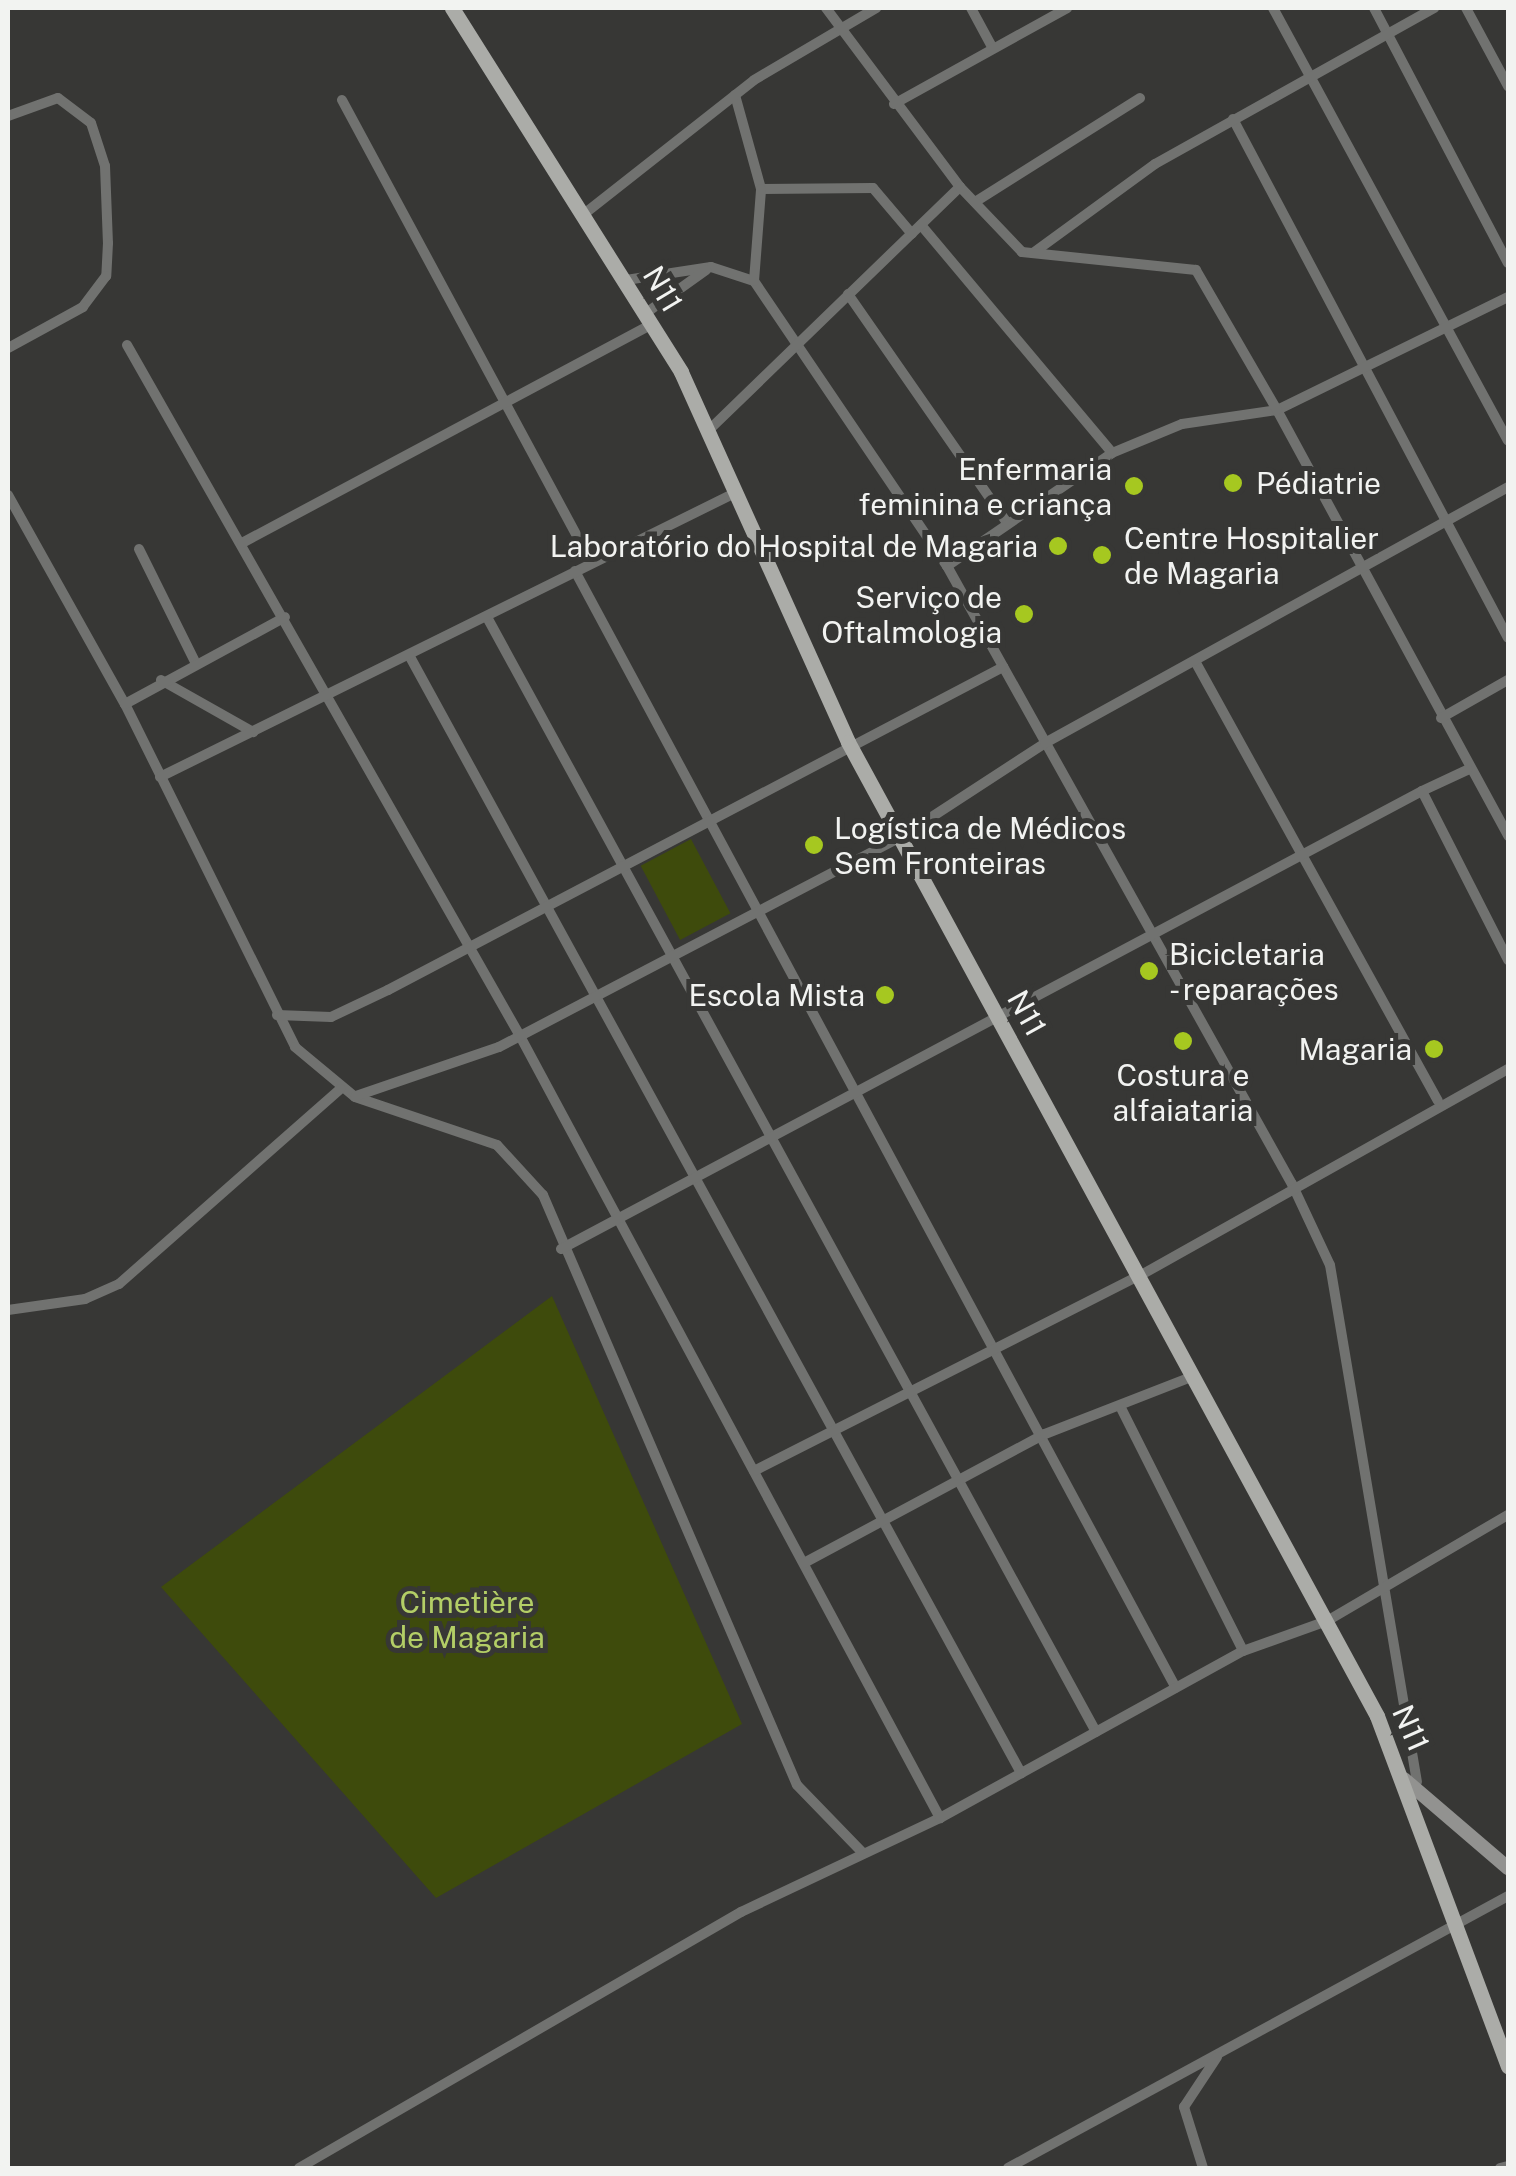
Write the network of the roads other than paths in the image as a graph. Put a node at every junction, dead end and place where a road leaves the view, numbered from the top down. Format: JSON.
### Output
{"nodes":[{"id":1,"x":452,"y":8,"type":"edge"},
{"id":2,"x":826,"y":8,"type":"edge"},
{"id":3,"x":876,"y":8,"type":"edge"},
{"id":4,"x":971,"y":8,"type":"edge"},
{"id":5,"x":1067,"y":8,"type":"edge"},
{"id":6,"x":1274,"y":8,"type":"edge"},
{"id":7,"x":1374,"y":8,"type":"edge"},
{"id":8,"x":1434,"y":8,"type":"edge"},
{"id":9,"x":1466,"y":8,"type":"edge"},
{"id":10,"x":838,"y":28,"type":"junction"},
{"id":11,"x":1388,"y":34,"type":"junction"},
{"id":12,"x":992,"y":47,"type":"junction"},
{"id":13,"x":1310,"y":76,"type":"junction"},
{"id":14,"x":1508,"y":86,"type":"edge"},
{"id":15,"x":734,"y":95,"type":"junction"},
{"id":16,"x":1140,"y":98,"type":"dead end"},
{"id":17,"x":342,"y":100,"type":"dead end"},
{"id":18,"x":894,"y":104,"type":"junction"},
{"id":19,"x":8,"y":116,"type":"edge"},
{"id":20,"x":1233,"y":120,"type":"junction"},
{"id":21,"x":960,"y":187,"type":"junction"},
{"id":22,"x":760,"y":189,"type":"junction"},
{"id":23,"x":975,"y":202,"type":"junction"},
{"id":24,"x":584,"y":214,"type":"junction"},
{"id":25,"x":916,"y":230,"type":"junction"},
{"id":26,"x":1033,"y":253,"type":"junction"},
{"id":27,"x":1508,"y":263,"type":"edge"},
{"id":28,"x":712,"y":267,"type":"junction"},
{"id":29,"x":626,"y":280,"type":"junction"},
{"id":30,"x":754,"y":281,"type":"junction"},
{"id":31,"x":848,"y":294,"type":"junction"},
{"id":32,"x":1508,"y":297,"type":"edge"},
{"id":33,"x":649,"y":318,"type":"junction"},
{"id":34,"x":1448,"y":325,"type":"junction"},
{"id":35,"x":128,"y":345,"type":"dead end"},
{"id":36,"x":8,"y":348,"type":"edge"},
{"id":37,"x":792,"y":349,"type":"junction"},
{"id":38,"x":1364,"y":370,"type":"junction"},
{"id":39,"x":504,"y":398,"type":"junction"},
{"id":40,"x":1277,"y":410,"type":"junction"},
{"id":41,"x":710,"y":429,"type":"junction"},
{"id":42,"x":1508,"y":440,"type":"edge"},
{"id":43,"x":1112,"y":453,"type":"junction"},
{"id":44,"x":1508,"y":488,"type":"edge"},
{"id":45,"x":738,"y":492,"type":"junction"},
{"id":46,"x":8,"y":494,"type":"edge"},
{"id":47,"x":1444,"y":522,"type":"junction"},
{"id":48,"x":1008,"y":524,"type":"junction"},
{"id":49,"x":242,"y":543,"type":"junction"},
{"id":50,"x":139,"y":549,"type":"dead end"},
{"id":51,"x":591,"y":562,"type":"junction"},
{"id":52,"x":947,"y":566,"type":"junction"},
{"id":53,"x":576,"y":570,"type":"junction"},
{"id":54,"x":1358,"y":572,"type":"junction"},
{"id":55,"x":284,"y":617,"type":"junction"},
{"id":56,"x":488,"y":619,"type":"junction"},
{"id":57,"x":1508,"y":638,"type":"edge"},
{"id":58,"x":409,"y":655,"type":"junction"},
{"id":59,"x":194,"y":660,"type":"junction"},
{"id":60,"x":1196,"y":663,"type":"junction"},
{"id":61,"x":1003,"y":668,"type":"junction"},
{"id":62,"x":161,"y":680,"type":"junction"},
{"id":63,"x":1508,"y":680,"type":"edge"},
{"id":64,"x":328,"y":693,"type":"junction"},
{"id":65,"x":125,"y":704,"type":"junction"},
{"id":66,"x":1441,"y":718,"type":"junction"},
{"id":67,"x":252,"y":732,"type":"junction"},
{"id":68,"x":848,"y":742,"type":"junction"},
{"id":69,"x":1045,"y":743,"type":"junction"},
{"id":70,"x":1468,"y":770,"type":"junction"},
{"id":71,"x":160,"y":777,"type":"junction"},
{"id":72,"x":1422,"y":791,"type":"junction"},
{"id":73,"x":714,"y":818,"type":"junction"},
{"id":74,"x":1508,"y":836,"type":"edge"},
{"id":75,"x":901,"y":837,"type":"junction"},
{"id":76,"x":1298,"y":855,"type":"junction"},
{"id":77,"x":630,"y":868,"type":"junction"},
{"id":78,"x":756,"y":906,"type":"junction"},
{"id":79,"x":552,"y":910,"type":"junction"},
{"id":80,"x":1150,"y":928,"type":"junction"},
{"id":81,"x":675,"y":951,"type":"junction"},
{"id":82,"x":469,"y":952,"type":"junction"},
{"id":83,"x":1508,"y":960,"type":"edge"},
{"id":84,"x":598,"y":993,"type":"junction"},
{"id":85,"x":277,"y":1015,"type":"junction"},
{"id":86,"x":997,"y":1017,"type":"junction"},
{"id":87,"x":520,"y":1036,"type":"junction"},
{"id":88,"x":1508,"y":1069,"type":"edge"},
{"id":89,"x":340,"y":1088,"type":"junction"},
{"id":90,"x":856,"y":1091,"type":"junction"},
{"id":91,"x":355,"y":1097,"type":"junction"},
{"id":92,"x":1438,"y":1101,"type":"junction"},
{"id":93,"x":774,"y":1135,"type":"junction"},
{"id":94,"x":697,"y":1176,"type":"junction"},
{"id":95,"x":1292,"y":1184,"type":"junction"},
{"id":96,"x":618,"y":1218,"type":"junction"},
{"id":97,"x":561,"y":1249,"type":"junction"},
{"id":98,"x":1141,"y":1275,"type":"junction"},
{"id":99,"x":8,"y":1310,"type":"edge"},
{"id":100,"x":992,"y":1345,"type":"junction"},
{"id":101,"x":1194,"y":1376,"type":"junction"},
{"id":102,"x":910,"y":1388,"type":"junction"},
{"id":103,"x":1120,"y":1406,"type":"junction"},
{"id":104,"x":834,"y":1428,"type":"junction"},
{"id":105,"x":1045,"y":1434,"type":"junction"},
{"id":106,"x":754,"y":1472,"type":"junction"},
{"id":107,"x":959,"y":1479,"type":"junction"},
{"id":108,"x":1508,"y":1515,"type":"edge"},
{"id":109,"x":883,"y":1517,"type":"junction"},
{"id":110,"x":804,"y":1563,"type":"junction"},
{"id":111,"x":1388,"y":1580,"type":"junction"},
{"id":112,"x":1327,"y":1621,"type":"junction"},
{"id":113,"x":1244,"y":1651,"type":"junction"},
{"id":114,"x":1176,"y":1688,"type":"junction"},
{"id":115,"x":1096,"y":1732,"type":"junction"},
{"id":116,"x":1021,"y":1773,"type":"junction"},
{"id":117,"x":1410,"y":1780,"type":"junction"},
{"id":118,"x":940,"y":1818,"type":"junction"},
{"id":119,"x":862,"y":1853,"type":"junction"},
{"id":120,"x":1508,"y":1868,"type":"edge"},
{"id":121,"x":1508,"y":1896,"type":"edge"},
{"id":122,"x":1454,"y":1918,"type":"junction"},
{"id":123,"x":1221,"y":2052,"type":"junction"},
{"id":124,"x":1508,"y":2066,"type":"edge"},
{"id":125,"x":1508,"y":2166,"type":"edge"},
{"id":126,"x":299,"y":2168,"type":"edge"},
{"id":127,"x":1008,"y":2168,"type":"edge"},
{"id":128,"x":1204,"y":2168,"type":"edge"},
{"id":129,"x":1500,"y":2168,"type":"edge"}],
"edges":[{"from":1,"to":24,"type":"main road","name":"N11"},
{"from":2,"to":10,"type":"street"},
{"from":3,"to":10,"type":"street"},
{"from":4,"to":12,"type":"street"},
{"from":5,"to":12,"type":"street"},
{"from":6,"to":13,"type":"street"},
{"from":7,"to":11,"type":"street"},
{"from":8,"to":11,"type":"street"},
{"from":9,"to":14,"type":"street"},
{"from":10,"to":15,"type":"street"},
{"from":10,"to":18,"type":"street"},
{"from":11,"to":13,"type":"street"},
{"from":11,"to":27,"type":"street"},
{"from":12,"to":18,"type":"street"},
{"from":13,"to":20,"type":"street"},
{"from":13,"to":34,"type":"street"},
{"from":15,"to":22,"type":"street"},
{"from":15,"to":24,"type":"street"},
{"from":16,"to":23,"type":"street"},
{"from":17,"to":39,"type":"street"},
{"from":18,"to":21,"type":"street"},
{"from":19,"to":36,"type":"street"},
{"from":20,"to":26,"type":"street"},
{"from":20,"to":38,"type":"street"},
{"from":21,"to":23,"type":"street"},
{"from":21,"to":25,"type":"street"},
{"from":22,"to":25,"type":"street"},
{"from":22,"to":30,"type":"street"},
{"from":23,"to":26,"type":"street"},
{"from":24,"to":29,"type":"main road","name":"N11"},
{"from":25,"to":31,"type":"street"},
{"from":25,"to":43,"type":"street"},
{"from":26,"to":40,"type":"street"},
{"from":28,"to":29,"type":"street"},
{"from":28,"to":30,"type":"street"},
{"from":28,"to":33,"type":"street"},
{"from":29,"to":33,"type":"main road","name":"N11"},
{"from":30,"to":37,"type":"street"},
{"from":31,"to":37,"type":"street"},
{"from":31,"to":48,"type":"street"},
{"from":32,"to":34,"type":"street"},
{"from":33,"to":39,"type":"street"},
{"from":33,"to":41,"type":"main road","name":"N11"},
{"from":34,"to":38,"type":"street"},
{"from":34,"to":42,"type":"street"},
{"from":35,"to":49,"type":"street"},
{"from":37,"to":41,"type":"street"},
{"from":37,"to":52,"type":"street"},
{"from":38,"to":40,"type":"street"},
{"from":38,"to":47,"type":"street"},
{"from":39,"to":49,"type":"street"},
{"from":39,"to":51,"type":"street"},
{"from":40,"to":43,"type":"street"},
{"from":40,"to":54,"type":"street"},
{"from":41,"to":45,"type":"main road","name":"N11"},
{"from":43,"to":48,"type":"street"},
{"from":44,"to":47,"type":"street"},
{"from":45,"to":51,"type":"street"},
{"from":45,"to":68,"type":"main road","name":"N11"},
{"from":46,"to":65,"type":"street"},
{"from":47,"to":54,"type":"street"},
{"from":47,"to":57,"type":"street"},
{"from":48,"to":52,"type":"street"},
{"from":49,"to":55,"type":"street"},
{"from":50,"to":59,"type":"street"},
{"from":51,"to":53,"type":"street"},
{"from":52,"to":61,"type":"street"},
{"from":53,"to":56,"type":"street"},
{"from":53,"to":73,"type":"street"},
{"from":54,"to":60,"type":"street"},
{"from":54,"to":66,"type":"street"},
{"from":55,"to":59,"type":"street"},
{"from":55,"to":64,"type":"street"},
{"from":56,"to":58,"type":"street"},
{"from":56,"to":77,"type":"street"},
{"from":58,"to":64,"type":"street"},
{"from":58,"to":79,"type":"street"},
{"from":59,"to":62,"type":"street"},
{"from":60,"to":69,"type":"street"},
{"from":60,"to":76,"type":"street"},
{"from":61,"to":68,"type":"street"},
{"from":61,"to":69,"type":"street"},
{"from":62,"to":65,"type":"street"},
{"from":62,"to":67,"type":"street"},
{"from":63,"to":66,"type":"street"},
{"from":64,"to":67,"type":"street"},
{"from":64,"to":82,"type":"street"},
{"from":65,"to":71,"type":"street"},
{"from":66,"to":70,"type":"street"},
{"from":67,"to":71,"type":"street"},
{"from":68,"to":73,"type":"street"},
{"from":68,"to":75,"type":"main road","name":"N11"},
{"from":69,"to":75,"type":"street"},
{"from":69,"to":80,"type":"street"},
{"from":70,"to":72,"type":"street"},
{"from":70,"to":74,"type":"street"},
{"from":71,"to":85,"type":"street"},
{"from":72,"to":76,"type":"street"},
{"from":72,"to":83,"type":"street"},
{"from":73,"to":77,"type":"street"},
{"from":73,"to":78,"type":"street"},
{"from":75,"to":78,"type":"street"},
{"from":75,"to":86,"type":"main road","name":"N11"},
{"from":76,"to":80,"type":"street"},
{"from":76,"to":92,"type":"street"},
{"from":77,"to":79,"type":"street"},
{"from":77,"to":81,"type":"street"},
{"from":78,"to":81,"type":"street"},
{"from":78,"to":90,"type":"street"},
{"from":79,"to":82,"type":"street"},
{"from":79,"to":84,"type":"street"},
{"from":80,"to":86,"type":"street"},
{"from":80,"to":95,"type":"street"},
{"from":81,"to":84,"type":"street"},
{"from":81,"to":93,"type":"street"},
{"from":82,"to":85,"type":"street"},
{"from":82,"to":87,"type":"street"},
{"from":84,"to":87,"type":"street"},
{"from":84,"to":94,"type":"street"},
{"from":85,"to":89,"type":"street"},
{"from":86,"to":90,"type":"street"},
{"from":86,"to":98,"type":"main road","name":"N11"},
{"from":87,"to":91,"type":"street"},
{"from":87,"to":96,"type":"street"},
{"from":88,"to":92,"type":"street"},
{"from":89,"to":91,"type":"street"},
{"from":89,"to":99,"type":"street"},
{"from":90,"to":93,"type":"street"},
{"from":90,"to":100,"type":"street"},
{"from":91,"to":97,"type":"street"},
{"from":92,"to":95,"type":"street"},
{"from":93,"to":94,"type":"street"},
{"from":93,"to":102,"type":"street"},
{"from":94,"to":96,"type":"street"},
{"from":94,"to":104,"type":"street"},
{"from":95,"to":98,"type":"street"},
{"from":95,"to":111,"type":"street"},
{"from":96,"to":97,"type":"street"},
{"from":96,"to":106,"type":"street"},
{"from":97,"to":119,"type":"street"},
{"from":98,"to":100,"type":"street"},
{"from":98,"to":101,"type":"main road","name":"N11"},
{"from":100,"to":102,"type":"street"},
{"from":100,"to":105,"type":"street"},
{"from":101,"to":103,"type":"street"},
{"from":101,"to":112,"type":"main road","name":"N11"},
{"from":102,"to":104,"type":"street"},
{"from":102,"to":107,"type":"street"},
{"from":103,"to":105,"type":"street"},
{"from":103,"to":113,"type":"street"},
{"from":104,"to":106,"type":"street"},
{"from":104,"to":109,"type":"street"},
{"from":105,"to":107,"type":"street"},
{"from":105,"to":114,"type":"street"},
{"from":106,"to":110,"type":"street"},
{"from":107,"to":109,"type":"street"},
{"from":107,"to":115,"type":"street"},
{"from":108,"to":111,"type":"street"},
{"from":109,"to":110,"type":"street"},
{"from":109,"to":116,"type":"street"},
{"from":110,"to":118,"type":"street"},
{"from":111,"to":112,"type":"street"},
{"from":111,"to":117,"type":"street"},
{"from":112,"to":113,"type":"street"},
{"from":112,"to":117,"type":"main road","name":"N11"},
{"from":113,"to":114,"type":"street"},
{"from":114,"to":115,"type":"street"},
{"from":115,"to":116,"type":"street"},
{"from":116,"to":118,"type":"street"},
{"from":117,"to":120,"type":"main road"},
{"from":117,"to":122,"type":"main road","name":"N11"},
{"from":118,"to":119,"type":"street"},
{"from":119,"to":126,"type":"street"},
{"from":121,"to":122,"type":"street"},
{"from":122,"to":123,"type":"street"},
{"from":122,"to":124,"type":"main road","name":"N11"},
{"from":123,"to":127,"type":"street"},
{"from":123,"to":128,"type":"street"},
{"from":125,"to":129,"type":"street"}]}
